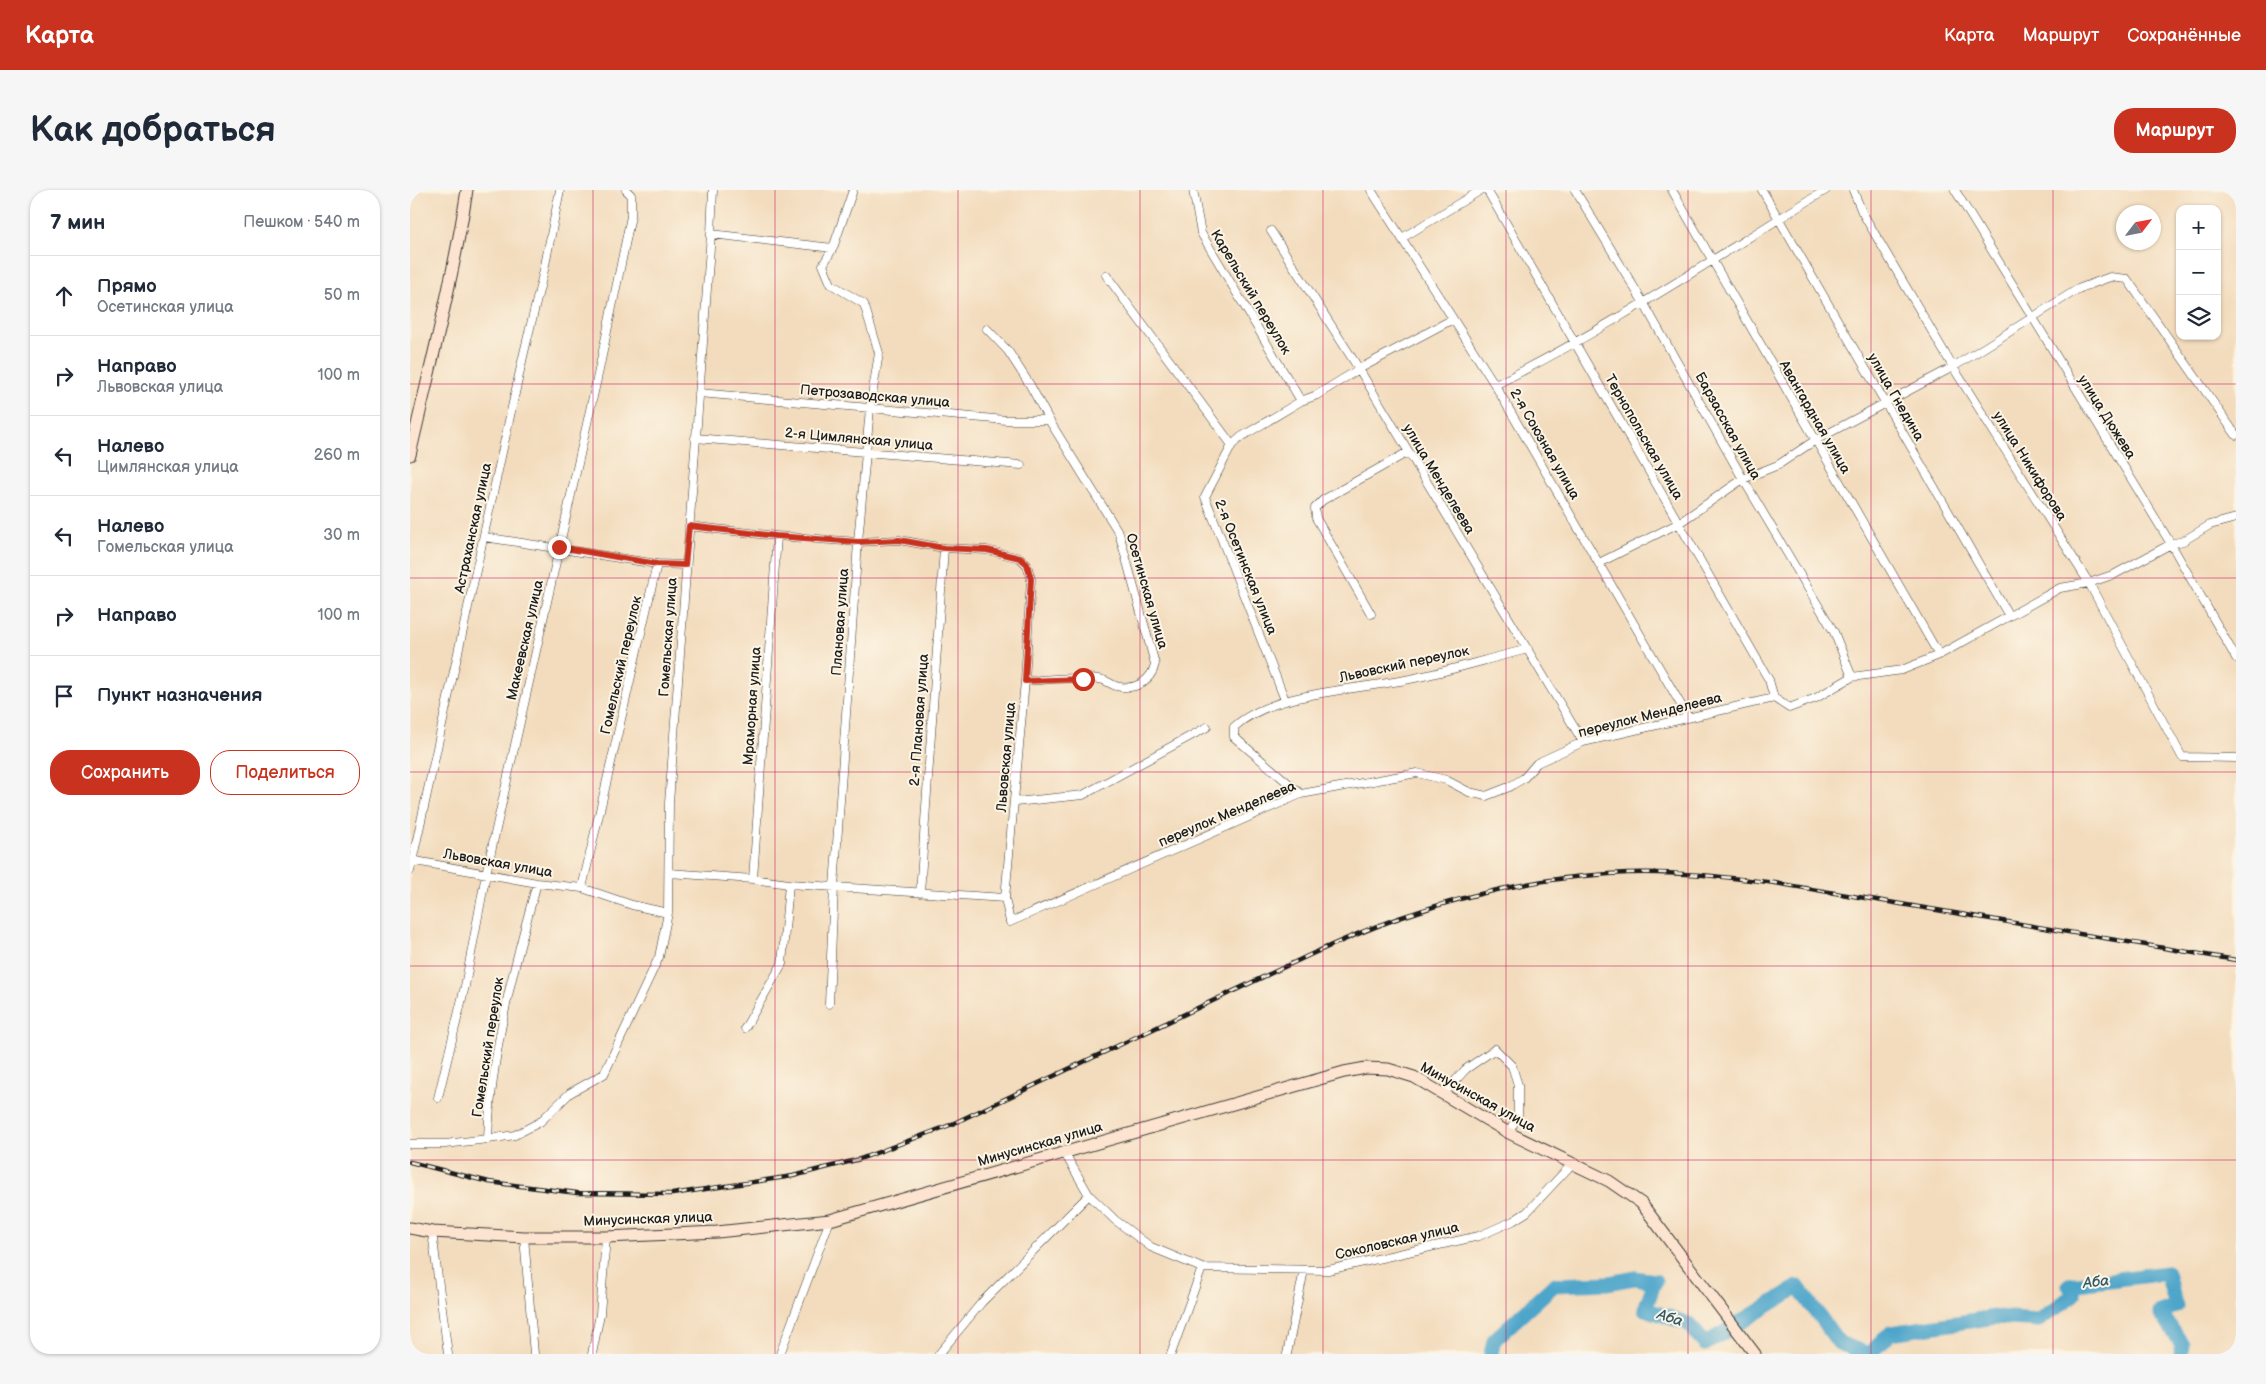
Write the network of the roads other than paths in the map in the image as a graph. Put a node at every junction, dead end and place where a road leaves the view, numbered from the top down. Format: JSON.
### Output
{"nodes":[{"id":1,"x":467,"y":190,"type":"edge"},
{"id":2,"x":560,"y":190,"type":"edge"},
{"id":3,"x":626,"y":190,"type":"edge"},
{"id":4,"x":713,"y":190,"type":"edge"},
{"id":5,"x":853,"y":190,"type":"edge"},
{"id":6,"x":1193,"y":190,"type":"edge"},
{"id":7,"x":1371,"y":190,"type":"edge"},
{"id":8,"x":1481,"y":190,"type":"edge"},
{"id":9,"x":1487,"y":190,"type":"edge"},
{"id":10,"x":1575,"y":190,"type":"edge"},
{"id":11,"x":1672,"y":190,"type":"edge"},
{"id":12,"x":1762,"y":190,"type":"edge"},
{"id":13,"x":1826,"y":190,"type":"edge"},
{"id":14,"x":1853,"y":190,"type":"edge"},
{"id":15,"x":1955,"y":190,"type":"edge"},
{"id":16,"x":1778,"y":219,"type":"junction"},
{"id":17,"x":1271,"y":231,"type":"dead end"},
{"id":18,"x":711,"y":234,"type":"junction"},
{"id":19,"x":1402,"y":238,"type":"junction"},
{"id":20,"x":833,"y":248,"type":"junction"},
{"id":21,"x":1712,"y":259,"type":"junction"},
{"id":22,"x":1106,"y":275,"type":"dead end"},
{"id":23,"x":1643,"y":302,"type":"junction"},
{"id":24,"x":2032,"y":317,"type":"junction"},
{"id":25,"x":1453,"y":319,"type":"junction"},
{"id":26,"x":987,"y":329,"type":"dead end"},
{"id":27,"x":1576,"y":342,"type":"junction"},
{"id":28,"x":1953,"y":367,"type":"junction"},
{"id":29,"x":1358,"y":369,"type":"junction"},
{"id":30,"x":1496,"y":385,"type":"junction"},
{"id":31,"x":699,"y":393,"type":"junction"},
{"id":32,"x":1301,"y":401,"type":"junction"},
{"id":33,"x":1886,"y":404,"type":"junction"},
{"id":34,"x":870,"y":408,"type":"junction"},
{"id":35,"x":1049,"y":420,"type":"junction"},
{"id":36,"x":2236,"y":434,"type":"edge"},
{"id":37,"x":695,"y":438,"type":"junction"},
{"id":38,"x":1814,"y":440,"type":"junction"},
{"id":39,"x":1232,"y":445,"type":"junction"},
{"id":40,"x":1408,"y":452,"type":"junction"},
{"id":41,"x":867,"y":453,"type":"junction"},
{"id":42,"x":410,"y":456,"type":"edge"},
{"id":43,"x":1021,"y":465,"type":"dead end"},
{"id":44,"x":1743,"y":480,"type":"junction"},
{"id":45,"x":2236,"y":518,"type":"edge"},
{"id":46,"x":1679,"y":523,"type":"junction"},
{"id":47,"x":689,"y":526,"type":"junction"},
{"id":48,"x":776,"y":536,"type":"junction"},
{"id":49,"x":484,"y":537,"type":"junction"},
{"id":50,"x":858,"y":542,"type":"junction"},
{"id":51,"x":2171,"y":544,"type":"junction"},
{"id":52,"x":559,"y":547,"type":"junction"},
{"id":53,"x":944,"y":548,"type":"junction"},
{"id":54,"x":1599,"y":563,"type":"junction"},
{"id":55,"x":657,"y":564,"type":"junction"},
{"id":56,"x":685,"y":565,"type":"junction"},
{"id":57,"x":2089,"y":584,"type":"junction"},
{"id":58,"x":1371,"y":614,"type":"dead end"},
{"id":59,"x":2009,"y":616,"type":"junction"},
{"id":60,"x":1528,"y":649,"type":"junction"},
{"id":61,"x":1939,"y":655,"type":"junction"},
{"id":62,"x":2236,"y":658,"type":"edge"},
{"id":63,"x":1852,"y":677,"type":"junction"},
{"id":64,"x":1025,"y":681,"type":"junction"},
{"id":65,"x":1774,"y":698,"type":"junction"},
{"id":66,"x":1285,"y":700,"type":"junction"},
{"id":67,"x":1688,"y":717,"type":"junction"},
{"id":68,"x":1207,"y":727,"type":"dead end"},
{"id":69,"x":1583,"y":742,"type":"junction"},
{"id":70,"x":2236,"y":758,"type":"edge"},
{"id":71,"x":1301,"y":794,"type":"junction"},
{"id":72,"x":1015,"y":802,"type":"junction"},
{"id":73,"x":411,"y":860,"type":"edge"},
{"id":74,"x":410,"y":871,"type":"edge"},
{"id":75,"x":670,"y":873,"type":"junction"},
{"id":76,"x":486,"y":874,"type":"junction"},
{"id":77,"x":753,"y":879,"type":"junction"},
{"id":78,"x":536,"y":883,"type":"junction"},
{"id":79,"x":789,"y":884,"type":"junction"},
{"id":80,"x":834,"y":887,"type":"junction"},
{"id":81,"x":582,"y":888,"type":"junction"},
{"id":82,"x":920,"y":893,"type":"junction"},
{"id":83,"x":1005,"y":898,"type":"junction"},
{"id":84,"x":668,"y":913,"type":"junction"},
{"id":85,"x":1010,"y":922,"type":"joint"},
{"id":86,"x":829,"y":1004,"type":"dead end"},
{"id":87,"x":745,"y":1028,"type":"dead end"},
{"id":88,"x":1443,"y":1094,"type":"junction"},
{"id":89,"x":438,"y":1098,"type":"dead end"},
{"id":90,"x":1510,"y":1133,"type":"junction"},
{"id":91,"x":488,"y":1139,"type":"junction"},
{"id":92,"x":410,"y":1144,"type":"edge"},
{"id":93,"x":1064,"y":1152,"type":"junction"},
{"id":94,"x":1572,"y":1164,"type":"junction"},
{"id":95,"x":1089,"y":1195,"type":"junction"},
{"id":96,"x":830,"y":1220,"type":"junction"},
{"id":97,"x":410,"y":1228,"type":"edge"},
{"id":98,"x":432,"y":1232,"type":"junction"},
{"id":99,"x":524,"y":1237,"type":"junction"},
{"id":100,"x":606,"y":1237,"type":"junction"},
{"id":101,"x":1202,"y":1268,"type":"junction"},
{"id":102,"x":1304,"y":1270,"type":"junction"},
{"id":103,"x":448,"y":1354,"type":"edge"},
{"id":104,"x":534,"y":1354,"type":"edge"},
{"id":105,"x":592,"y":1354,"type":"edge"},
{"id":106,"x":780,"y":1354,"type":"edge"},
{"id":107,"x":939,"y":1354,"type":"edge"},
{"id":108,"x":1171,"y":1354,"type":"edge"},
{"id":109,"x":1287,"y":1354,"type":"edge"},
{"id":110,"x":1755,"y":1354,"type":"edge"}],
"edges":[{"from":1,"to":42,"type":"main road"},
{"from":2,"to":49,"type":"street","name":"Астраханская улица"},
{"from":3,"to":52,"type":"street","name":"Макеевская улица"},
{"from":4,"to":18,"type":"street","name":"Гомельская улица"},
{"from":5,"to":20,"type":"street"},
{"from":6,"to":32,"type":"street","name":"Карельский переулок"},
{"from":7,"to":19,"type":"street","name":"2-я Союзная улица"},
{"from":8,"to":19,"type":"street"},
{"from":9,"to":27,"type":"street","name":"Тернопольская улица"},
{"from":10,"to":23,"type":"street","name":"Барзасская улица"},
{"from":11,"to":21,"type":"street","name":"Авангардная улица"},
{"from":12,"to":16,"type":"street","name":"улица Гнедина"},
{"from":13,"to":16,"type":"street"},
{"from":14,"to":28,"type":"street","name":"улица Никифорова"},
{"from":15,"to":24,"type":"street","name":"улица Дюжева"},
{"from":16,"to":21,"type":"street"},
{"from":16,"to":33,"type":"street","name":"улица Гнедина"},
{"from":17,"to":29,"type":"street","name":"улица Менделеева"},
{"from":18,"to":20,"type":"street"},
{"from":18,"to":31,"type":"street","name":"Гомельская улица"},
{"from":19,"to":25,"type":"street","name":"2-я Союзная улица"},
{"from":20,"to":34,"type":"street","name":"Плановая улица"},
{"from":21,"to":23,"type":"street"},
{"from":21,"to":38,"type":"street","name":"Авангардная улица"},
{"from":22,"to":39,"type":"street"},
{"from":23,"to":27,"type":"street"},
{"from":23,"to":44,"type":"street","name":"Барзасская улица"},
{"from":24,"to":28,"type":"street"},
{"from":24,"to":36,"type":"street"},
{"from":24,"to":51,"type":"street","name":"улица Дюжева"},
{"from":25,"to":29,"type":"street"},
{"from":25,"to":30,"type":"street","name":"2-я Союзная улица"},
{"from":26,"to":35,"type":"street","name":"Осетинская улица"},
{"from":27,"to":30,"type":"street"},
{"from":27,"to":46,"type":"street","name":"Тернопольская улица"},
{"from":28,"to":33,"type":"street"},
{"from":28,"to":57,"type":"street","name":"улица Никифорова"},
{"from":29,"to":32,"type":"street"},
{"from":29,"to":40,"type":"street","name":"улица Менделеева"},
{"from":30,"to":54,"type":"street","name":"2-я Союзная улица"},
{"from":31,"to":34,"type":"street","name":"Петрозаводская улица"},
{"from":31,"to":37,"type":"street","name":"Гомельская улица"},
{"from":32,"to":39,"type":"street"},
{"from":33,"to":38,"type":"street"},
{"from":33,"to":59,"type":"street","name":"улица Гнедина"},
{"from":34,"to":35,"type":"street","name":"Петрозаводская улица"},
{"from":34,"to":41,"type":"street","name":"Плановая улица"},
{"from":35,"to":64,"type":"street","name":"Осетинская улица"},
{"from":37,"to":41,"type":"street","name":"2-я Цимлянская улица"},
{"from":37,"to":47,"type":"street","name":"Гомельская улица"},
{"from":38,"to":44,"type":"street"},
{"from":38,"to":61,"type":"street","name":"Авангардная улица"},
{"from":39,"to":66,"type":"street","name":"2-я Осетинская улица"},
{"from":40,"to":58,"type":"street"},
{"from":40,"to":60,"type":"street","name":"улица Менделеева"},
{"from":41,"to":43,"type":"street","name":"2-я Цимлянская улица"},
{"from":41,"to":50,"type":"street","name":"Плановая улица"},
{"from":44,"to":46,"type":"street"},
{"from":44,"to":63,"type":"street","name":"Барзасская улица"},
{"from":45,"to":51,"type":"street"},
{"from":46,"to":54,"type":"street"},
{"from":46,"to":65,"type":"street","name":"Тернопольская улица"},
{"from":47,"to":48,"type":"street"},
{"from":47,"to":56,"type":"street","name":"Гомельская улица"},
{"from":48,"to":50,"type":"street"},
{"from":48,"to":77,"type":"street","name":"Мраморная улица"},
{"from":49,"to":52,"type":"street"},
{"from":49,"to":73,"type":"street","name":"Астраханская улица"},
{"from":50,"to":53,"type":"street"},
{"from":50,"to":80,"type":"street","name":"Плановая улица"},
{"from":51,"to":57,"type":"street"},
{"from":51,"to":62,"type":"street","name":"улица Дюжева"},
{"from":52,"to":55,"type":"street"},
{"from":52,"to":76,"type":"street","name":"Макеевская улица"},
{"from":53,"to":64,"type":"street","name":"Львовская улица"},
{"from":53,"to":82,"type":"street","name":"2-я Плановая улица"},
{"from":54,"to":67,"type":"street","name":"2-я Союзная улица"},
{"from":55,"to":56,"type":"street"},
{"from":55,"to":81,"type":"street","name":"Гомельский переулок"},
{"from":56,"to":75,"type":"street","name":"Гомельская улица"},
{"from":57,"to":59,"type":"street"},
{"from":57,"to":70,"type":"street","name":"улица Никифорова"},
{"from":59,"to":61,"type":"street"},
{"from":60,"to":66,"type":"street","name":"Львовский переулок"},
{"from":60,"to":69,"type":"street","name":"улица Менделеева"},
{"from":61,"to":63,"type":"street"},
{"from":63,"to":65,"type":"street"},
{"from":64,"to":72,"type":"street","name":"Львовская улица"},
{"from":65,"to":67,"type":"street","name":"переулок Менделеева"},
{"from":66,"to":71,"type":"street","name":"Львовский переулок"},
{"from":67,"to":69,"type":"street","name":"переулок Менделеева"},
{"from":68,"to":72,"type":"street"},
{"from":69,"to":71,"type":"street","name":"переулок Менделеева"},
{"from":71,"to":85,"type":"street","name":"переулок Менделеева"},
{"from":72,"to":83,"type":"street","name":"Львовская улица"},
{"from":73,"to":74,"type":"street","name":"Астраханская улица"},
{"from":73,"to":76,"type":"street","name":"Львовская улица"},
{"from":75,"to":77,"type":"street"},
{"from":75,"to":84,"type":"street","name":"Гомельская улица"},
{"from":76,"to":78,"type":"street","name":"Львовская улица"},
{"from":76,"to":89,"type":"street","name":"Макеевская улица"},
{"from":77,"to":79,"type":"street"},
{"from":78,"to":81,"type":"street","name":"Львовская улица"},
{"from":78,"to":91,"type":"street","name":"Гомельский переулок"},
{"from":79,"to":80,"type":"street"},
{"from":79,"to":87,"type":"street"},
{"from":80,"to":82,"type":"street"},
{"from":80,"to":86,"type":"street","name":"Плановая улица"},
{"from":81,"to":84,"type":"street","name":"Львовская улица"},
{"from":82,"to":83,"type":"street"},
{"from":83,"to":85,"type":"street","name":"Львовская улица"},
{"from":84,"to":91,"type":"street","name":"Гомельская улица"},
{"from":88,"to":90,"type":"main road","name":"Минусинская улица"},
{"from":88,"to":90,"type":"street"},
{"from":88,"to":93,"type":"main road","name":"Минусинская улица"},
{"from":90,"to":94,"type":"main road","name":"Минусинская улица"},
{"from":91,"to":92,"type":"street"},
{"from":93,"to":95,"type":"street","name":"Соколовская улица"},
{"from":93,"to":96,"type":"main road","name":"Минусинская улица"},
{"from":94,"to":102,"type":"street","name":"Соколовская улица"},
{"from":94,"to":110,"type":"main road","name":"Минусинская улица"},
{"from":95,"to":101,"type":"street","name":"Соколовская улица"},
{"from":95,"to":107,"type":"street"},
{"from":96,"to":100,"type":"main road","name":"Минусинская улица"},
{"from":96,"to":106,"type":"street"},
{"from":97,"to":98,"type":"main road","name":"Минусинская улица"},
{"from":98,"to":99,"type":"main road","name":"Минусинская улица"},
{"from":98,"to":103,"type":"street"},
{"from":99,"to":100,"type":"main road","name":"Минусинская улица"},
{"from":99,"to":104,"type":"street"},
{"from":100,"to":105,"type":"street"},
{"from":101,"to":102,"type":"street","name":"Соколовская улица"},
{"from":101,"to":108,"type":"street"},
{"from":102,"to":109,"type":"street"}]}
